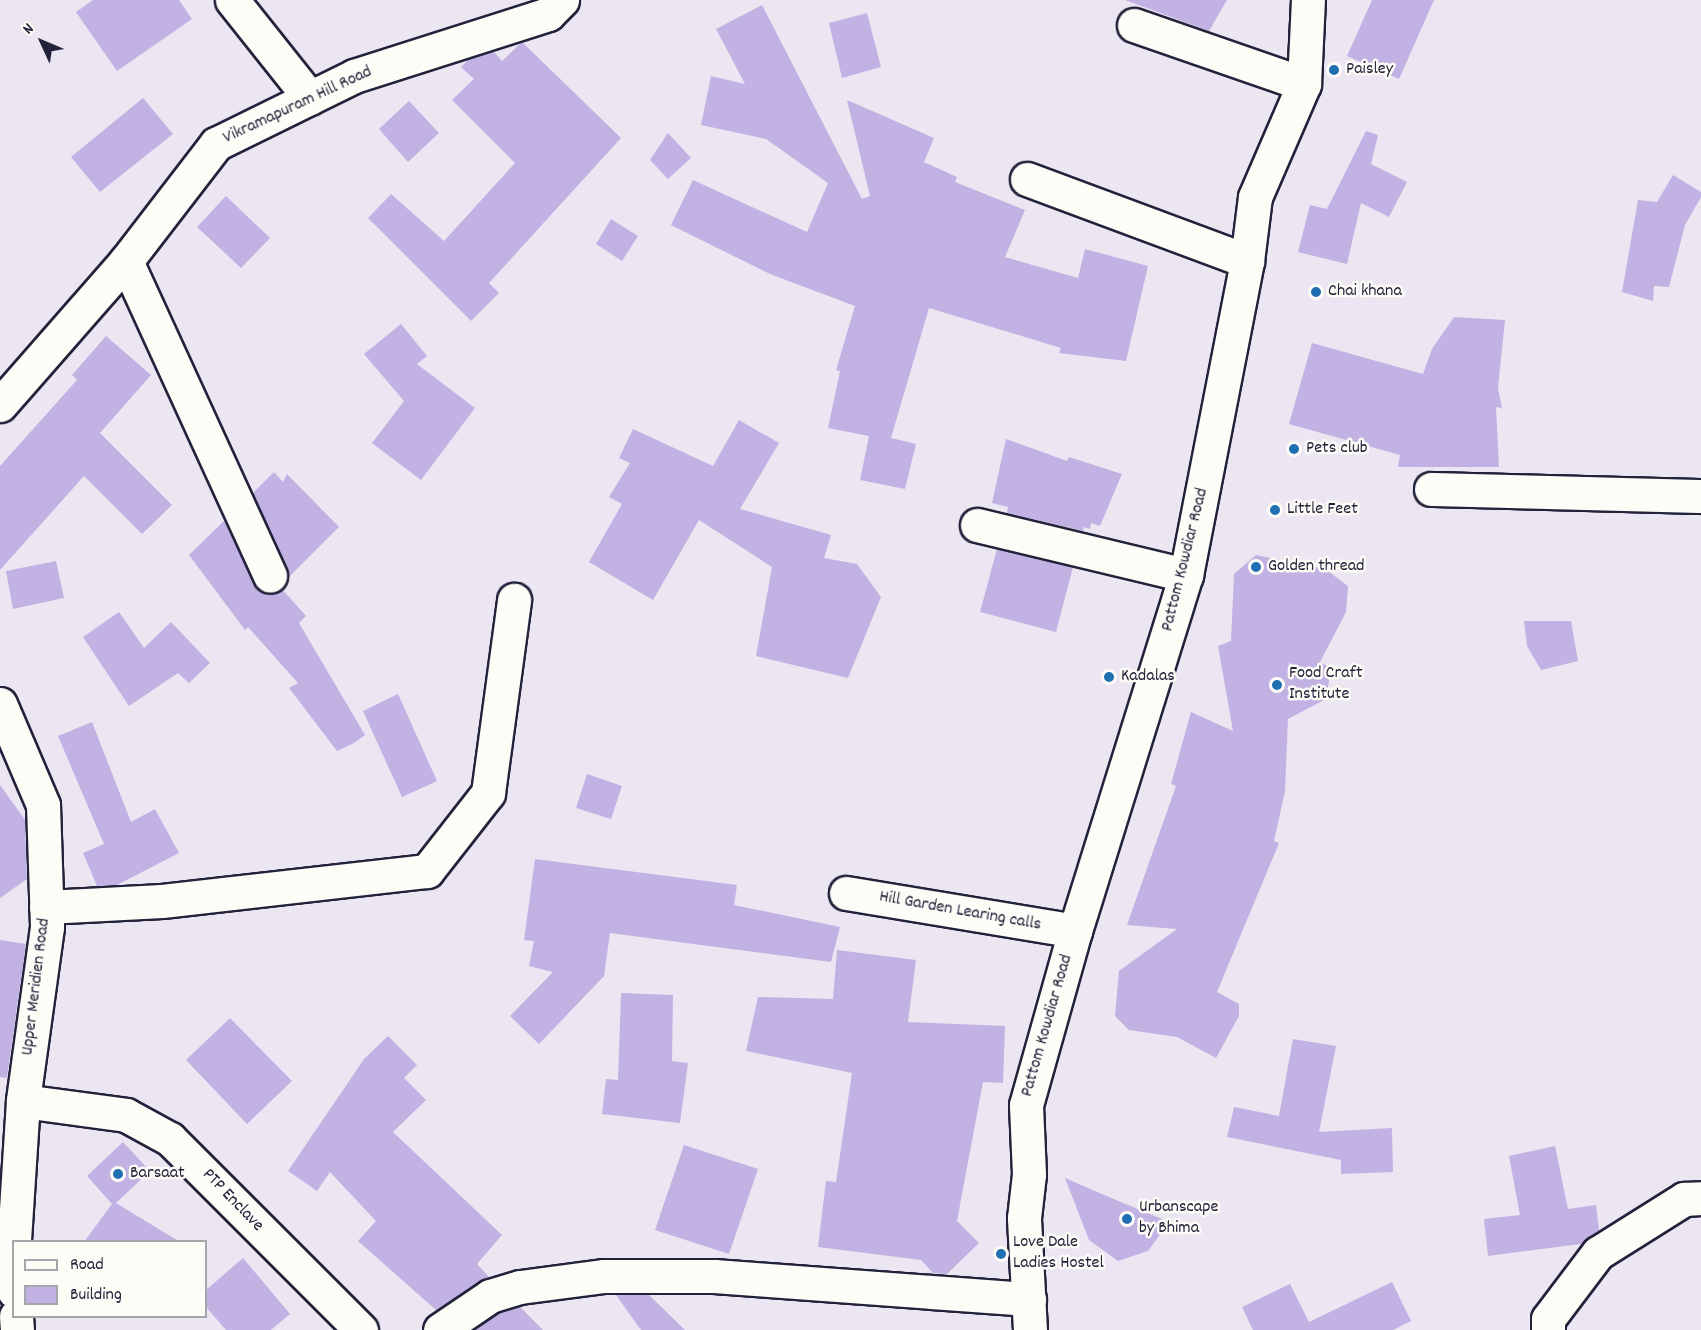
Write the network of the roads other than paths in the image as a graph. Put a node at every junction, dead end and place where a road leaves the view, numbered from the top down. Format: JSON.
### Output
{"nodes":[{"id":1,"x":232,"y":0,"type":"edge"},
{"id":2,"x":562,"y":0,"type":"edge"},
{"id":3,"x":1308,"y":0,"type":"edge"},
{"id":4,"x":1134,"y":25,"type":"dead end"},
{"id":5,"x":1304,"y":84,"type":"junction"},
{"id":6,"x":310,"y":98,"type":"junction"},
{"id":7,"x":1027,"y":179,"type":"dead end"},
{"id":8,"x":126,"y":261,"type":"junction"},
{"id":9,"x":1247,"y":261,"type":"junction"},
{"id":10,"x":0,"y":405,"type":"edge"},
{"id":11,"x":1431,"y":489,"type":"dead end"},
{"id":12,"x":1701,"y":496,"type":"edge"},
{"id":13,"x":977,"y":525,"type":"dead end"},
{"id":14,"x":1186,"y":575,"type":"junction"},
{"id":15,"x":270,"y":576,"type":"dead end"},
{"id":16,"x":514,"y":600,"type":"dead end"},
{"id":17,"x":0,"y":704,"type":"edge"},
{"id":18,"x":846,"y":892,"type":"dead end"},
{"id":19,"x":46,"y":907,"type":"junction"},
{"id":20,"x":1075,"y":931,"type":"junction"},
{"id":21,"x":23,"y":1101,"type":"junction"},
{"id":22,"x":1701,"y":1198,"type":"edge"},
{"id":23,"x":14,"y":1240,"type":"edge"},
{"id":24,"x":1030,"y":1315,"type":"edge"},
{"id":25,"x":356,"y":1326,"type":"edge"},
{"id":26,"x":440,"y":1330,"type":"edge"},
{"id":27,"x":1548,"y":1330,"type":"edge"}],
"edges":[{"from":1,"to":6,"type":"street"},
{"from":2,"to":6,"type":"street","name":"Vikramapuram Hill Road"},
{"from":3,"to":5,"type":"street","name":"Pattom Kowdiar Road"},
{"from":4,"to":5,"type":"street"},
{"from":5,"to":9,"type":"street","name":"Pattom Kowdiar Road"},
{"from":6,"to":8,"type":"street","name":"Vikramapuram Hill Road"},
{"from":7,"to":9,"type":"street"},
{"from":8,"to":10,"type":"street","name":"Vikramapuram Hill Road"},
{"from":8,"to":15,"type":"street"},
{"from":9,"to":14,"type":"street","name":"Pattom Kowdiar Road"},
{"from":11,"to":12,"type":"street"},
{"from":13,"to":14,"type":"street"},
{"from":14,"to":20,"type":"street","name":"Pattom Kowdiar Road"},
{"from":16,"to":19,"type":"street"},
{"from":17,"to":19,"type":"street","name":"Upper Meridien Road"},
{"from":18,"to":20,"type":"street","name":"Hill Garden Learing calls"},
{"from":19,"to":21,"type":"street","name":"Upper Meridien Road"},
{"from":20,"to":24,"type":"street","name":"Pattom Kowdiar Road"},
{"from":21,"to":23,"type":"street","name":"Upper Meridien Road"},
{"from":21,"to":25,"type":"street","name":"PTP Enclave"},
{"from":22,"to":27,"type":"street"},
{"from":24,"to":26,"type":"street"}]}
